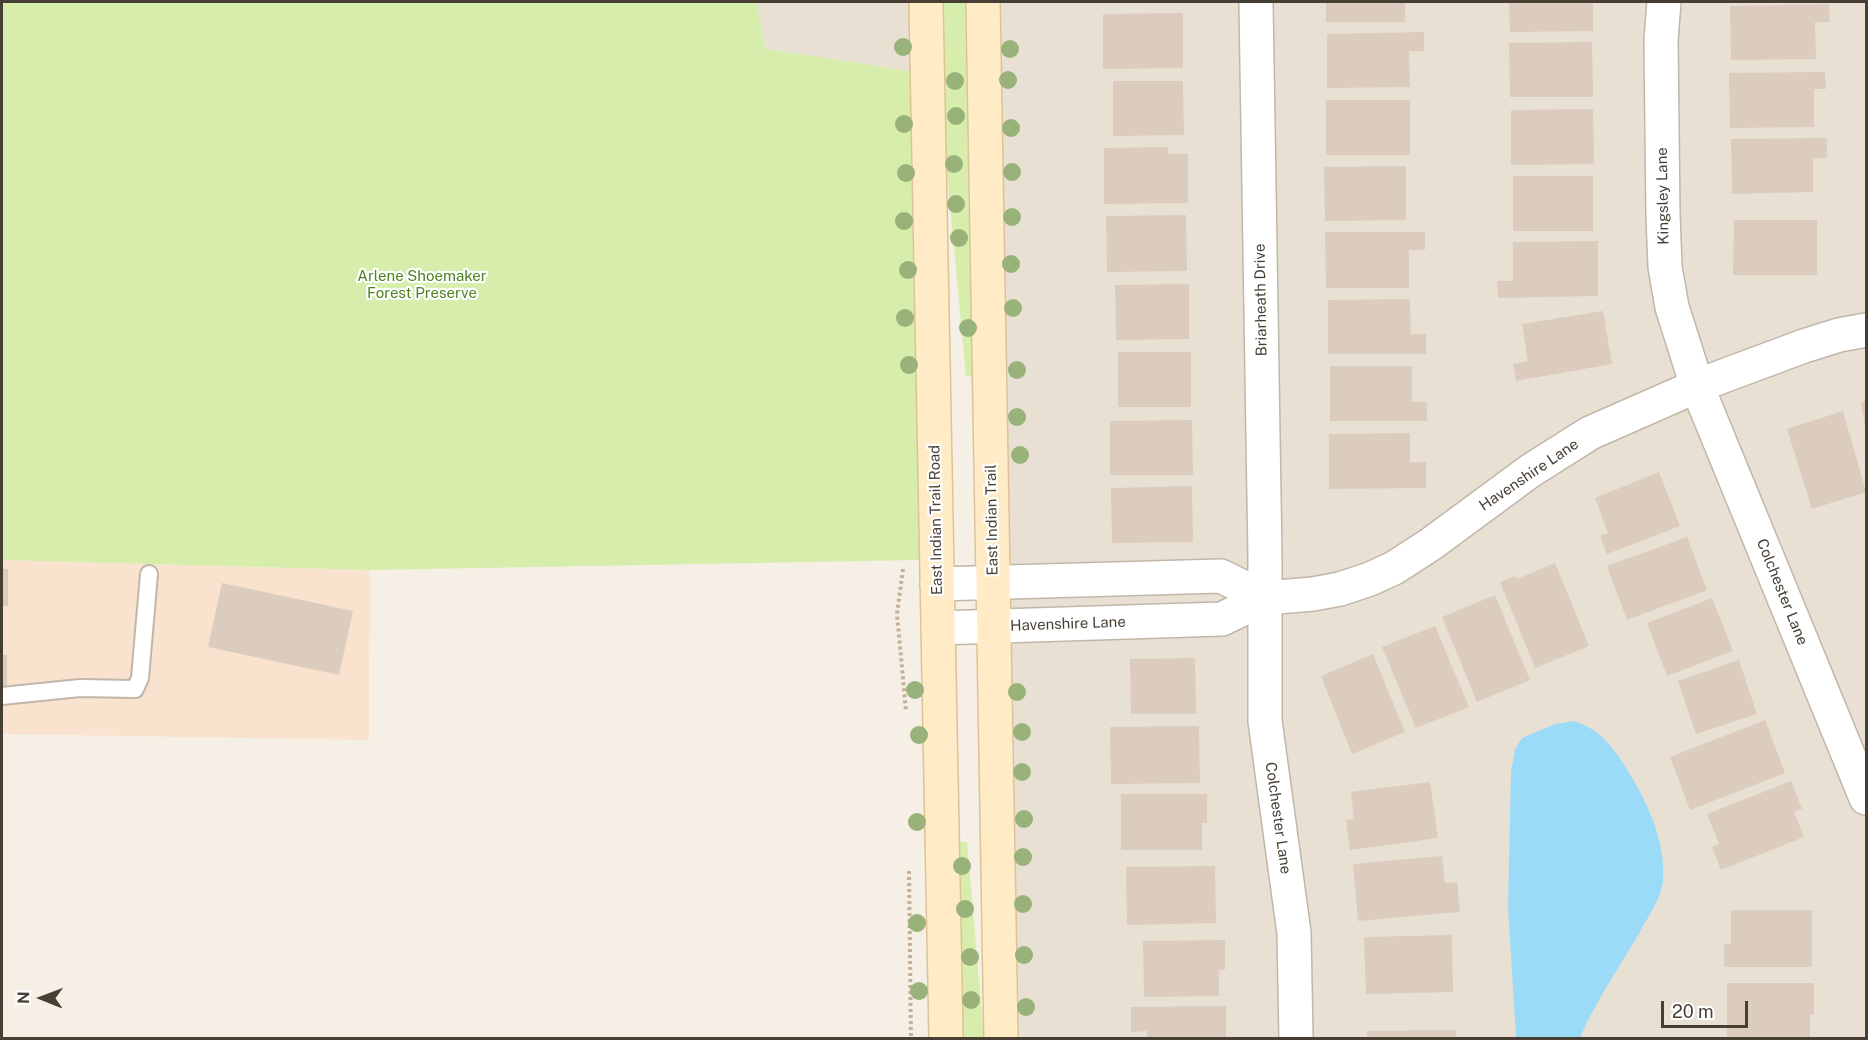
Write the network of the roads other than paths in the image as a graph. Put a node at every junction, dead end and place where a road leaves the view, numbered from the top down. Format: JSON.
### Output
{"nodes":[{"id":1,"x":926,"y":2,"type":"edge"},
{"id":2,"x":983,"y":2,"type":"edge"},
{"id":3,"x":1256,"y":2,"type":"edge"},
{"id":4,"x":1664,"y":2,"type":"edge"},
{"id":5,"x":1866,"y":330,"type":"edge"},
{"id":6,"x":1697,"y":386,"type":"junction"},
{"id":7,"x":149,"y":574,"type":"dead end"},
{"id":8,"x":993,"y":581,"type":"junction"},
{"id":9,"x":937,"y":584,"type":"junction"},
{"id":10,"x":1265,"y":598,"type":"junction"},
{"id":11,"x":995,"y":626,"type":"junction"},
{"id":12,"x":938,"y":628,"type":"junction"},
{"id":13,"x":2,"y":696,"type":"edge"},
{"id":14,"x":1866,"y":798,"type":"edge"},
{"id":15,"x":946,"y":1038,"type":"edge"},
{"id":16,"x":1001,"y":1038,"type":"edge"},
{"id":17,"x":1296,"y":1038,"type":"edge"}],
"edges":[{"from":1,"to":9,"type":"main road","name":"East Indian Trail Road"},
{"from":2,"to":8,"type":"main road","name":"East Indian Trail"},
{"from":3,"to":10,"type":"street","name":"Briarheath Drive"},
{"from":4,"to":6,"type":"street","name":"Kingsley Lane"},
{"from":5,"to":6,"type":"street","name":"Havenshire Lane"},
{"from":6,"to":10,"type":"street","name":"Havenshire Lane"},
{"from":6,"to":14,"type":"street","name":"Colchester Lane"},
{"from":7,"to":13,"type":"lane"},
{"from":8,"to":9,"type":"street"},
{"from":8,"to":10,"type":"street"},
{"from":8,"to":11,"type":"main road","name":"East Indian Trail"},
{"from":9,"to":12,"type":"main road","name":"East Indian Trail Road"},
{"from":10,"to":11,"type":"street","name":"Havenshire Lane"},
{"from":10,"to":17,"type":"street","name":"Colchester Lane"},
{"from":11,"to":12,"type":"street","name":"Havenshire Lane"},
{"from":11,"to":16,"type":"main road","name":"East Indian Trail"},
{"from":12,"to":15,"type":"main road","name":"East Indian Trail Road"}]}
